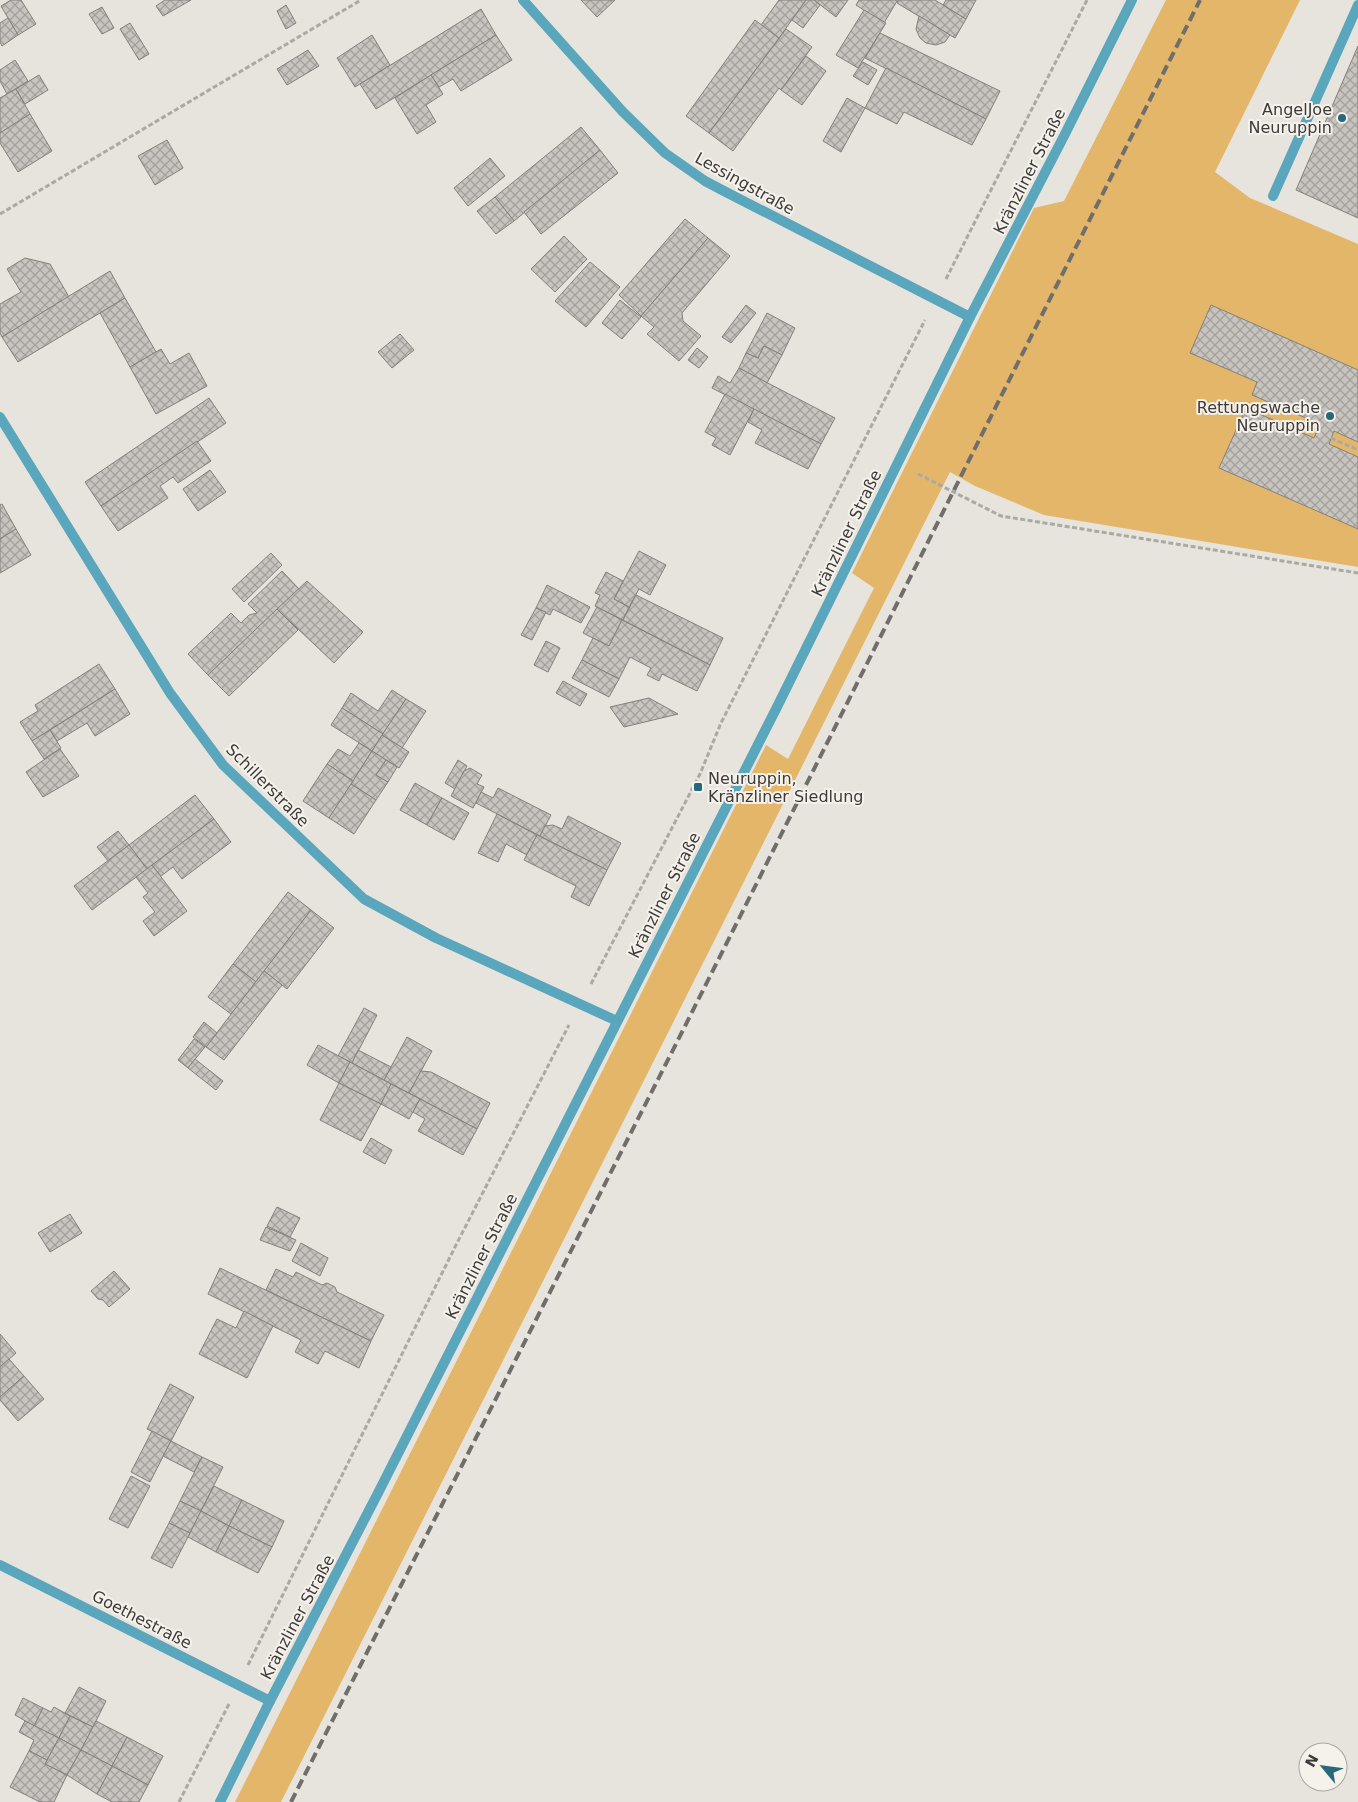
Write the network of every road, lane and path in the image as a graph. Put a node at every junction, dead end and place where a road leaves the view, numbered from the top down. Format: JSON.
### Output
{"nodes":[{"id":1,"x":361,"y":0,"type":"edge"},
{"id":2,"x":523,"y":0,"type":"edge"},
{"id":3,"x":1087,"y":0,"type":"edge"},
{"id":4,"x":1132,"y":0,"type":"edge"},
{"id":5,"x":1358,"y":5,"type":"edge"},
{"id":6,"x":1273,"y":196,"type":"dead end"},
{"id":7,"x":0,"y":214,"type":"edge"},
{"id":8,"x":936,"y":299,"type":"junction"},
{"id":9,"x":970,"y":317,"type":"junction"},
{"id":10,"x":0,"y":417,"type":"edge"},
{"id":11,"x":1331,"y":438,"type":"dead end"},
{"id":12,"x":1358,"y":450,"type":"edge"},
{"id":13,"x":898,"y":464,"type":"junction"},
{"id":14,"x":1358,"y":573,"type":"edge"},
{"id":15,"x":580,"y":1004,"type":"junction"},
{"id":16,"x":617,"y":1021,"type":"junction"},
{"id":17,"x":0,"y":1565,"type":"edge"},
{"id":18,"x":238,"y":1685,"type":"junction"},
{"id":19,"x":270,"y":1700,"type":"junction"},
{"id":20,"x":179,"y":1802,"type":"edge"},
{"id":21,"x":220,"y":1802,"type":"edge"}],
"edges":[{"from":1,"to":7,"type":"path"},
{"from":2,"to":8,"type":"street","name":"Lessingstraße"},
{"from":3,"to":8,"type":"path"},
{"from":4,"to":9,"type":"street","name":"Kränzliner Straße"},
{"from":5,"to":6,"type":"street"},
{"from":8,"to":9,"type":"street","name":"Lessingstraße"},
{"from":8,"to":15,"type":"path"},
{"from":9,"to":13,"type":"street","name":"Kränzliner Straße"},
{"from":10,"to":15,"type":"street","name":"Schillerstraße"},
{"from":11,"to":12,"type":"path"},
{"from":13,"to":14,"type":"path"},
{"from":13,"to":16,"type":"street","name":"Kränzliner Straße"},
{"from":15,"to":16,"type":"street","name":"Schillerstraße"},
{"from":15,"to":18,"type":"path"},
{"from":16,"to":19,"type":"street","name":"Kränzliner Straße"},
{"from":17,"to":18,"type":"street","name":"Goethestraße"},
{"from":18,"to":19,"type":"street","name":"Goethestraße"},
{"from":18,"to":20,"type":"path"},
{"from":19,"to":21,"type":"street","name":"Kränzliner Straße"}]}
